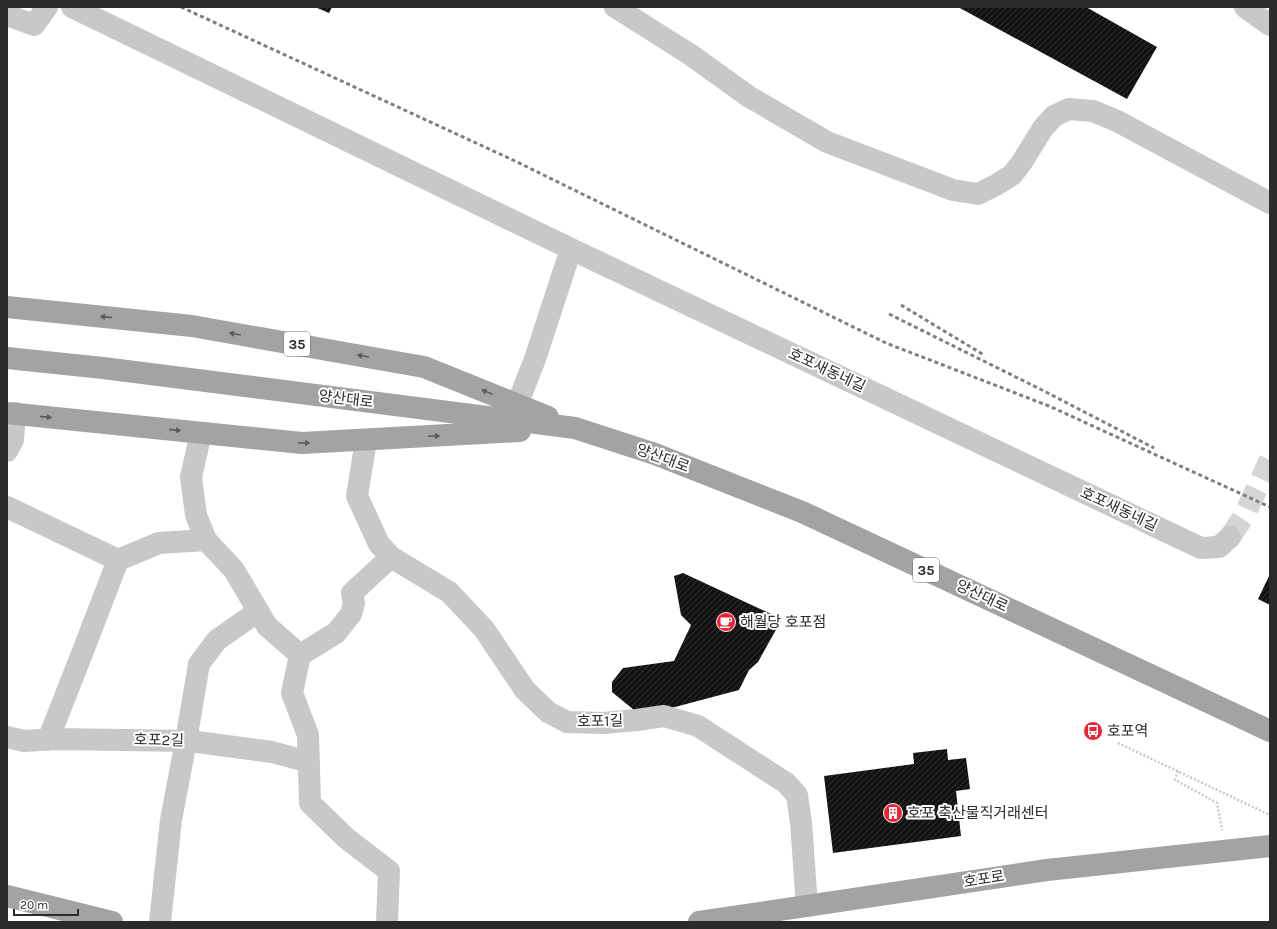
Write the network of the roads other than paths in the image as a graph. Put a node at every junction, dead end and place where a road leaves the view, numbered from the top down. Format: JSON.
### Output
{"nodes":[{"id":1,"x":46,"y":7,"type":"edge"},
{"id":2,"x":72,"y":7,"type":"edge"},
{"id":3,"x":615,"y":7,"type":"edge"},
{"id":4,"x":1245,"y":7,"type":"edge"},
{"id":5,"x":7,"y":15,"type":"edge"},
{"id":6,"x":1270,"y":25,"type":"edge"},
{"id":7,"x":1270,"y":203,"type":"edge"},
{"id":8,"x":571,"y":249,"type":"junction"},
{"id":9,"x":7,"y":307,"type":"edge"},
{"id":10,"x":7,"y":358,"type":"edge"},
{"id":11,"x":517,"y":405,"type":"junction"},
{"id":12,"x":11,"y":413,"type":"edge"},
{"id":13,"x":575,"y":428,"type":"junction"},
{"id":14,"x":201,"y":433,"type":"junction"},
{"id":15,"x":366,"y":440,"type":"junction"},
{"id":16,"x":7,"y":451,"type":"edge"},
{"id":17,"x":7,"y":507,"type":"edge"},
{"id":18,"x":1230,"y":537,"type":"tunnel mouth"},
{"id":19,"x":206,"y":540,"type":"junction"},
{"id":20,"x":391,"y":557,"type":"junction"},
{"id":21,"x":118,"y":560,"type":"junction"},
{"id":22,"x":258,"y":612,"type":"junction"},
{"id":23,"x":300,"y":655,"type":"junction"},
{"id":24,"x":1270,"y":731,"type":"edge"},
{"id":25,"x":7,"y":737,"type":"edge"},
{"id":26,"x":48,"y":740,"type":"junction"},
{"id":27,"x":186,"y":741,"type":"junction"},
{"id":28,"x":309,"y":762,"type":"junction"},
{"id":29,"x":1270,"y":846,"type":"edge"},
{"id":30,"x":7,"y":896,"type":"edge"},
{"id":31,"x":807,"y":906,"type":"junction"},
{"id":32,"x":112,"y":922,"type":"edge"},
{"id":33,"x":160,"y":922,"type":"edge"},
{"id":34,"x":387,"y":922,"type":"edge"},
{"id":35,"x":699,"y":922,"type":"edge"}],
"edges":[{"from":1,"to":5,"type":"street"},
{"from":2,"to":8,"type":"street","name":"호포새동네길"},
{"from":3,"to":7,"type":"street"},
{"from":4,"to":6,"type":"street"},
{"from":8,"to":11,"type":"street"},
{"from":8,"to":18,"type":"street","name":"호포새동네길"},
{"from":11,"to":9,"type":"main road","number":"35","one_way":true},
{"from":10,"to":13,"type":"main road","name":"양산대로","number":"35"},
{"from":11,"to":13,"type":"main road","number":"35"},
{"from":12,"to":14,"type":"main road","number":"35","one_way":true},
{"from":12,"to":16,"type":"street"},
{"from":15,"to":13,"type":"main road","number":"35","one_way":true},
{"from":13,"to":24,"type":"main road","name":"양산대로","number":"35"},
{"from":14,"to":15,"type":"main road","number":"35","one_way":true},
{"from":14,"to":19,"type":"street"},
{"from":15,"to":20,"type":"street","name":"호포1길"},
{"from":17,"to":21,"type":"street"},
{"from":19,"to":21,"type":"street"},
{"from":19,"to":22,"type":"street"},
{"from":20,"to":23,"type":"street"},
{"from":20,"to":31,"type":"street","name":"호포1길"},
{"from":21,"to":26,"type":"street"},
{"from":22,"to":23,"type":"street"},
{"from":22,"to":27,"type":"street"},
{"from":23,"to":28,"type":"street"},
{"from":25,"to":26,"type":"street","name":"호포2길"},
{"from":26,"to":27,"type":"street","name":"호포2길"},
{"from":27,"to":28,"type":"street","name":"호포2길"},
{"from":27,"to":33,"type":"street"},
{"from":28,"to":34,"type":"street"},
{"from":29,"to":31,"type":"main road","name":"호포로"},
{"from":30,"to":32,"type":"main road"},
{"from":31,"to":35,"type":"main road","name":"호포로"}]}
